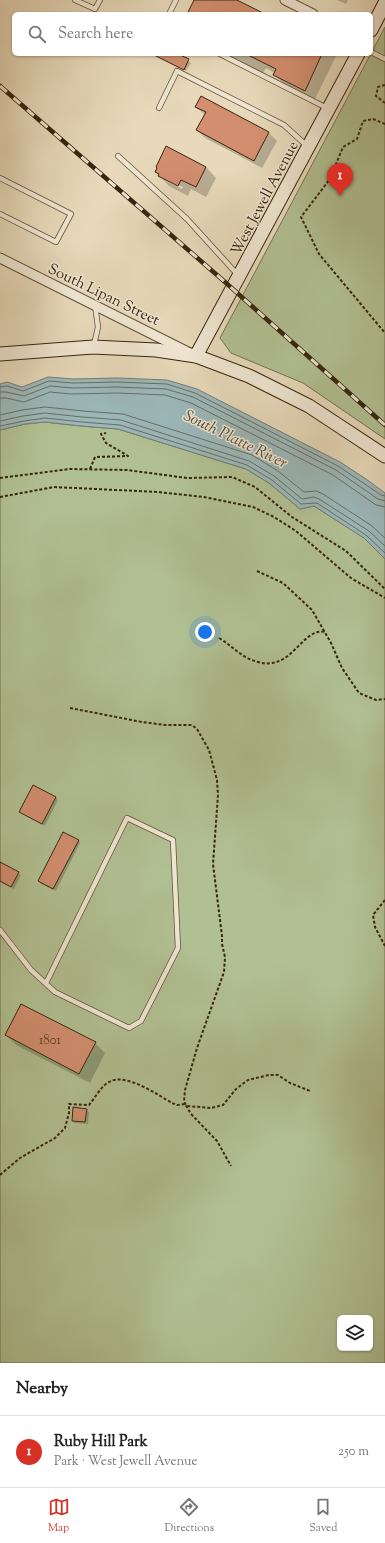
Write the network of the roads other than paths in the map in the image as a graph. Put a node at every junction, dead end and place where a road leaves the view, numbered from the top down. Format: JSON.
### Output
{"nodes":[{"id":1,"x":75,"y":0,"type":"edge"},
{"id":2,"x":100,"y":0,"type":"edge"},
{"id":3,"x":176,"y":0,"type":"edge"},
{"id":4,"x":285,"y":0,"type":"edge"},
{"id":5,"x":385,"y":3,"type":"edge"},
{"id":6,"x":302,"y":4,"type":"edge"},
{"id":7,"x":169,"y":12,"type":"edge"},
{"id":8,"x":311,"y":12,"type":"edge"},
{"id":9,"x":373,"y":26,"type":"edge"},
{"id":10,"x":373,"y":53,"type":"edge"},
{"id":11,"x":224,"y":56,"type":"edge"},
{"id":12,"x":357,"y":56,"type":"edge"},
{"id":13,"x":385,"y":60,"type":"edge"},
{"id":14,"x":159,"y":108,"type":"dead end"},
{"id":15,"x":329,"y":109,"type":"junction"},
{"id":16,"x":308,"y":148,"type":"junction"},
{"id":17,"x":118,"y":156,"type":"dead end"},
{"id":18,"x":0,"y":178,"type":"edge"},
{"id":19,"x":0,"y":214,"type":"edge"},
{"id":20,"x":0,"y":258,"type":"edge"},
{"id":21,"x":240,"y":277,"type":"junction"},
{"id":22,"x":95,"y":305,"type":"junction"},
{"id":23,"x":93,"y":347,"type":"junction"},
{"id":24,"x":0,"y":354,"type":"edge"},
{"id":25,"x":196,"y":356,"type":"junction"},
{"id":26,"x":385,"y":456,"type":"edge"},
{"id":27,"x":0,"y":930,"type":"edge"},
{"id":28,"x":46,"y":983,"type":"junction"}],
"edges":[{"from":1,"to":2,"type":"lane"},
{"from":3,"to":7,"type":"lane"},
{"from":4,"to":6,"type":"street"},
{"from":5,"to":9,"type":"street"},
{"from":6,"to":8,"type":"street"},
{"from":10,"to":13,"type":"lane"},
{"from":11,"to":15,"type":"lane"},
{"from":12,"to":15,"type":"street","name":"West Jewell Avenue"},
{"from":14,"to":16,"type":"lane"},
{"from":15,"to":16,"type":"street","name":"West Jewell Avenue"},
{"from":16,"to":21,"type":"street","name":"West Jewell Avenue"},
{"from":17,"to":21,"type":"lane"},
{"from":18,"to":19,"type":"lane"},
{"from":20,"to":22,"type":"street","name":"South Lipan Street"},
{"from":21,"to":25,"type":"street","name":"West Jewell Avenue"},
{"from":22,"to":23,"type":"lane"},
{"from":22,"to":25,"type":"street","name":"South Lipan Street"},
{"from":23,"to":24,"type":"street"},
{"from":23,"to":25,"type":"street"},
{"from":25,"to":26,"type":"street"},
{"from":27,"to":28,"type":"lane"},
{"from":28,"to":28,"type":"lane"}]}
